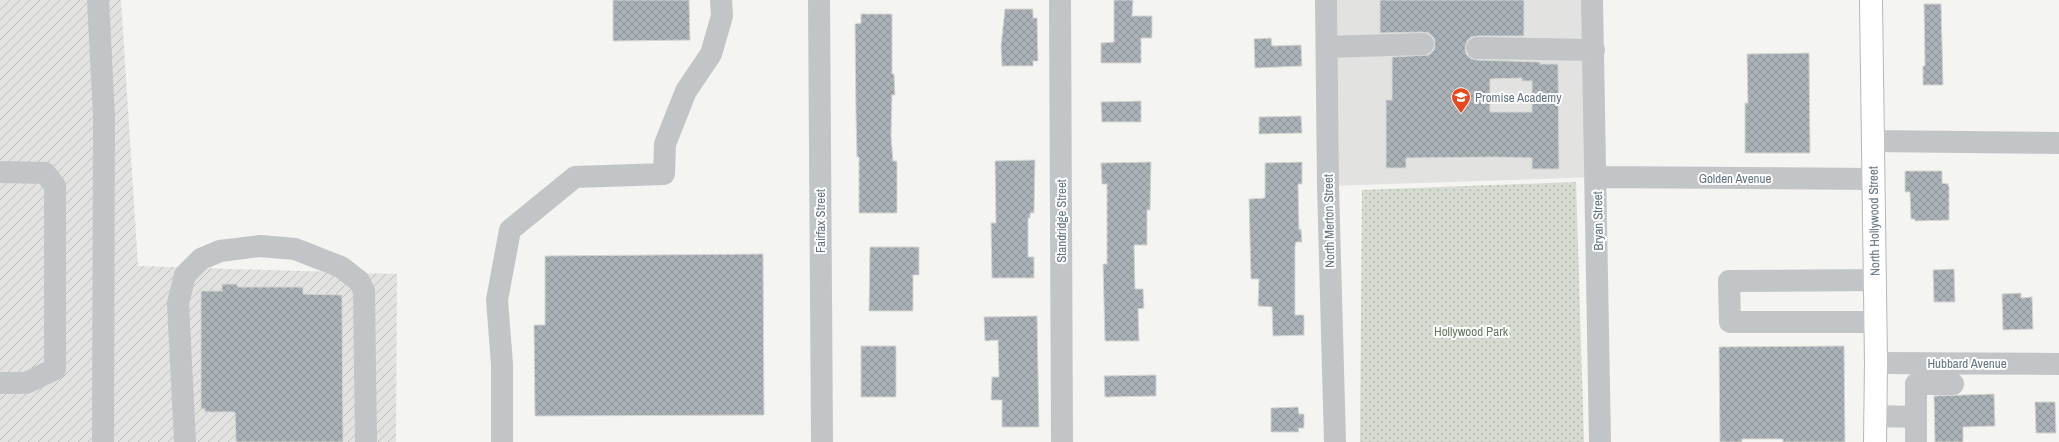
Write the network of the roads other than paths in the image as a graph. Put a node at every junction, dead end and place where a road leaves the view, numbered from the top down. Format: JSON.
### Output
{"nodes":[{"id":1,"x":98,"y":0,"type":"edge"},
{"id":2,"x":721,"y":0,"type":"edge"},
{"id":3,"x":819,"y":0,"type":"edge"},
{"id":4,"x":1060,"y":0,"type":"edge"},
{"id":5,"x":1326,"y":0,"type":"edge"},
{"id":6,"x":1592,"y":0,"type":"edge"},
{"id":7,"x":1870,"y":0,"type":"edge"},
{"id":8,"x":1423,"y":44,"type":"dead end"},
{"id":9,"x":1327,"y":47,"type":"junction"},
{"id":10,"x":1477,"y":48,"type":"dead end"},
{"id":11,"x":1594,"y":50,"type":"junction"},
{"id":12,"x":1873,"y":141,"type":"junction"},
{"id":13,"x":2059,"y":144,"type":"edge"},
{"id":14,"x":0,"y":172,"type":"edge"},
{"id":15,"x":1597,"y":177,"type":"junction"},
{"id":16,"x":1873,"y":179,"type":"junction"},
{"id":17,"x":1875,"y":280,"type":"junction"},
{"id":18,"x":1875,"y":322,"type":"junction"},
{"id":19,"x":1876,"y":363,"type":"junction"},
{"id":20,"x":2059,"y":364,"type":"edge"},
{"id":21,"x":0,"y":383,"type":"edge"},
{"id":22,"x":1953,"y":384,"type":"dead end"},
{"id":23,"x":1875,"y":416,"type":"junction"},
{"id":24,"x":1916,"y":417,"type":"junction"},
{"id":25,"x":103,"y":442,"type":"edge"},
{"id":26,"x":185,"y":442,"type":"edge"},
{"id":27,"x":366,"y":442,"type":"edge"},
{"id":28,"x":502,"y":442,"type":"edge"},
{"id":29,"x":822,"y":442,"type":"edge"},
{"id":30,"x":1062,"y":442,"type":"edge"},
{"id":31,"x":1335,"y":442,"type":"edge"},
{"id":32,"x":1600,"y":442,"type":"edge"},
{"id":33,"x":1875,"y":442,"type":"edge"},
{"id":34,"x":1916,"y":442,"type":"edge"}],
"edges":[{"from":1,"to":25,"type":"street"},
{"from":2,"to":28,"type":"street"},
{"from":3,"to":29,"type":"street","name":"Fairfax Street"},
{"from":4,"to":30,"type":"street","name":"Standridge Street"},
{"from":5,"to":9,"type":"street","name":"North Merton Street"},
{"from":6,"to":11,"type":"street","name":"Bryan Street"},
{"from":7,"to":12,"type":"main road","name":"North Hollywood Street"},
{"from":8,"to":9,"type":"street"},
{"from":9,"to":31,"type":"street","name":"North Merton Street"},
{"from":10,"to":11,"type":"street"},
{"from":11,"to":15,"type":"street","name":"Bryan Street"},
{"from":12,"to":13,"type":"street"},
{"from":12,"to":16,"type":"main road","name":"North Hollywood Street"},
{"from":14,"to":21,"type":"street"},
{"from":15,"to":16,"type":"street","name":"Golden Avenue"},
{"from":15,"to":32,"type":"street","name":"Bryan Street"},
{"from":16,"to":17,"type":"main road","name":"North Hollywood Street"},
{"from":17,"to":18,"type":"main road","name":"North Hollywood Street"},
{"from":17,"to":18,"type":"street"},
{"from":18,"to":19,"type":"main road","name":"North Hollywood Street"},
{"from":19,"to":20,"type":"street","name":"Hubbard Avenue"},
{"from":19,"to":23,"type":"main road","name":"North Hollywood Street"},
{"from":22,"to":24,"type":"street"},
{"from":23,"to":24,"type":"street"},
{"from":23,"to":33,"type":"main road","name":"North Hollywood Street"},
{"from":24,"to":34,"type":"street"},
{"from":26,"to":27,"type":"street"}]}
